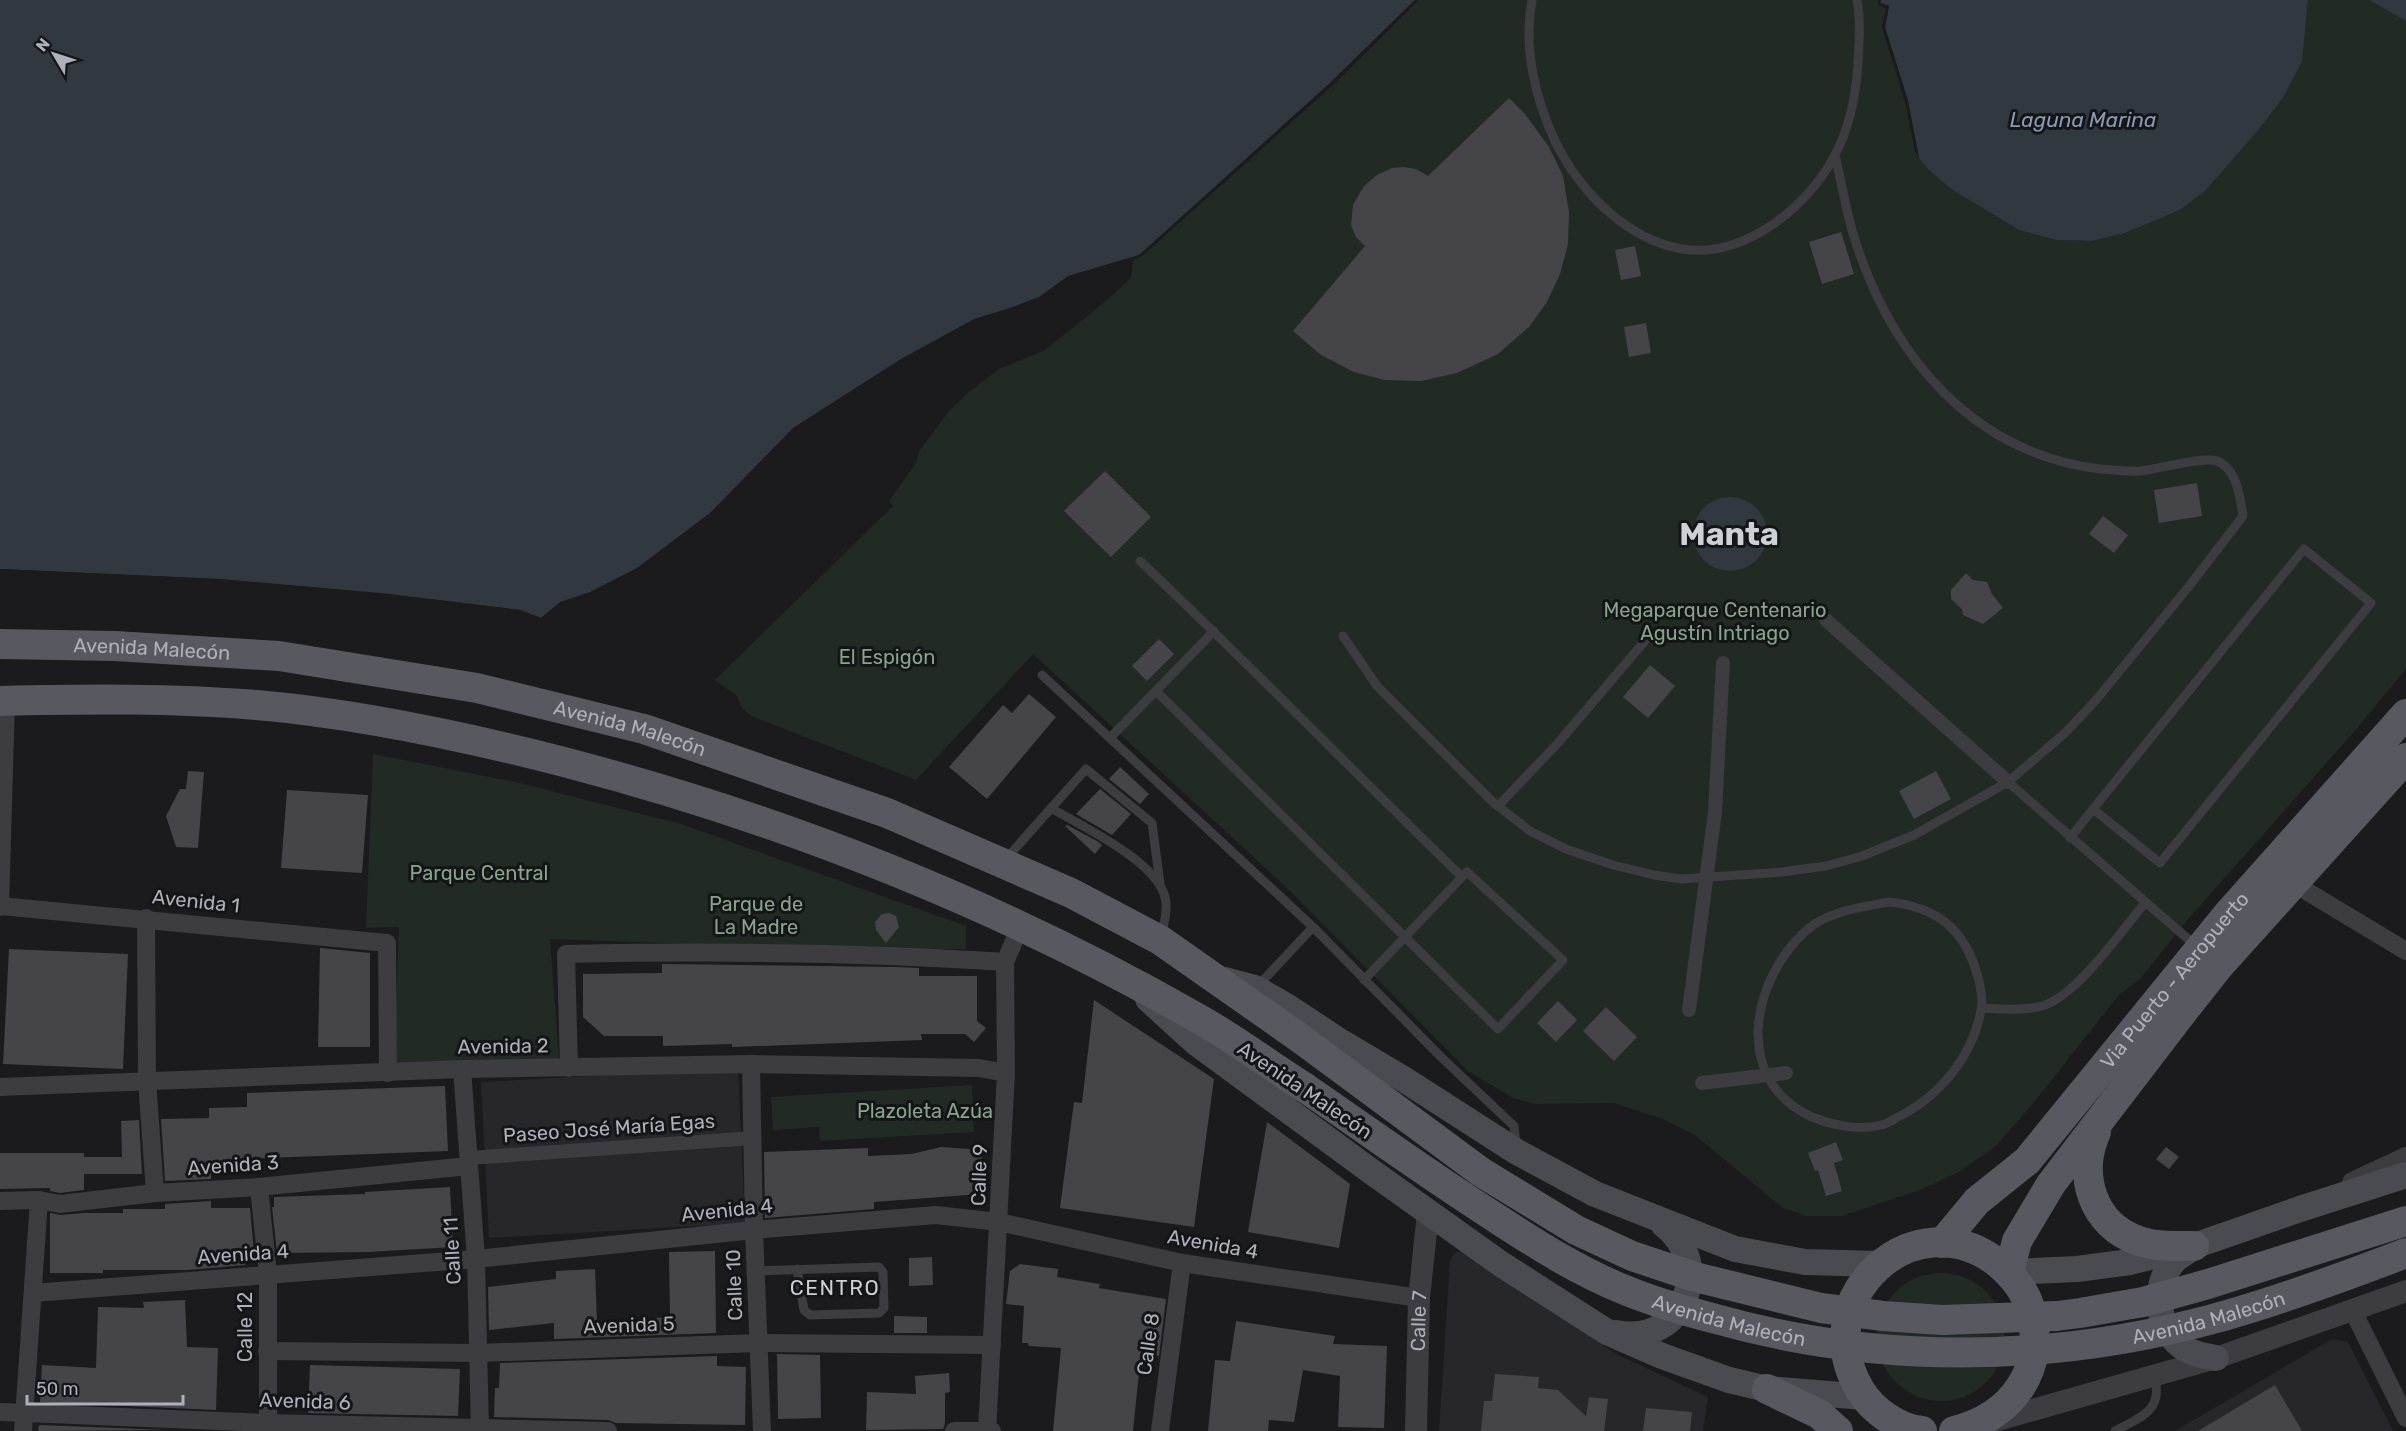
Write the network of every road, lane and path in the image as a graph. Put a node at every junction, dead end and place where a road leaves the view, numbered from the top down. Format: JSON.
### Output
{"nodes":[{"id":1,"x":1532,"y":0,"type":"edge"},
{"id":2,"x":1857,"y":0,"type":"edge"},
{"id":3,"x":1835,"y":156,"type":"junction"},
{"id":4,"x":1140,"y":561,"type":"dead end"},
{"id":5,"x":1826,"y":620,"type":"dead end"},
{"id":6,"x":1214,"y":631,"type":"junction"},
{"id":7,"x":1650,"y":635,"type":"dead end"},
{"id":8,"x":1343,"y":636,"type":"dead end"},
{"id":9,"x":0,"y":644,"type":"edge"},
{"id":10,"x":1723,"y":663,"type":"dead end"},
{"id":11,"x":1042,"y":675,"type":"dead end"},
{"id":12,"x":1156,"y":691,"type":"junction"},
{"id":13,"x":3,"y":701,"type":"edge"},
{"id":14,"x":2406,"y":714,"type":"edge"},
{"id":15,"x":1110,"y":738,"type":"junction"},
{"id":16,"x":2406,"y":758,"type":"edge"},
{"id":17,"x":2008,"y":782,"type":"junction"},
{"id":18,"x":1498,"y":806,"type":"junction"},
{"id":19,"x":1051,"y":808,"type":"junction"},
{"id":20,"x":2093,"y":809,"type":"junction"},
{"id":21,"x":2070,"y":838,"type":"junction"},
{"id":22,"x":1004,"y":862,"type":"junction"},
{"id":23,"x":1462,"y":877,"type":"junction"},
{"id":24,"x":1707,"y":878,"type":"junction"},
{"id":25,"x":1160,"y":883,"type":"junction"},
{"id":26,"x":2293,"y":883,"type":"junction"},
{"id":27,"x":2145,"y":903,"type":"junction"},
{"id":28,"x":0,"y":906,"type":"edge"},
{"id":29,"x":146,"y":918,"type":"junction"},
{"id":30,"x":1021,"y":925,"type":"junction"},
{"id":31,"x":1313,"y":927,"type":"junction"},
{"id":32,"x":1405,"y":937,"type":"junction"},
{"id":33,"x":1160,"y":940,"type":"junction"},
{"id":34,"x":2406,"y":951,"type":"edge"},
{"id":35,"x":2209,"y":957,"type":"junction"},
{"id":36,"x":1005,"y":962,"type":"junction"},
{"id":37,"x":1214,"y":977,"type":"junction"},
{"id":38,"x":1364,"y":980,"type":"junction"},
{"id":39,"x":1128,"y":981,"type":"junction"},
{"id":40,"x":1255,"y":988,"type":"junction"},
{"id":41,"x":1982,"y":1008,"type":"junction"},
{"id":42,"x":1689,"y":1010,"type":"dead end"},
{"id":43,"x":752,"y":1065,"type":"junction"},
{"id":44,"x":569,"y":1068,"type":"junction"},
{"id":45,"x":462,"y":1069,"type":"junction"},
{"id":46,"x":388,"y":1073,"type":"junction"},
{"id":47,"x":1006,"y":1073,"type":"junction"},
{"id":48,"x":1786,"y":1073,"type":"dead end"},
{"id":49,"x":1766,"y":1075,"type":"junction"},
{"id":50,"x":147,"y":1080,"type":"junction"},
{"id":51,"x":1702,"y":1083,"type":"dead end"},
{"id":52,"x":0,"y":1087,"type":"edge"},
{"id":53,"x":2102,"y":1117,"type":"junction"},
{"id":54,"x":753,"y":1138,"type":"junction"},
{"id":55,"x":1516,"y":1152,"type":"junction"},
{"id":56,"x":2406,"y":1158,"type":"edge"},
{"id":57,"x":469,"y":1162,"type":"junction"},
{"id":58,"x":2406,"y":1175,"type":"edge"},
{"id":59,"x":259,"y":1187,"type":"junction"},
{"id":60,"x":155,"y":1193,"type":"junction"},
{"id":61,"x":39,"y":1200,"type":"junction"},
{"id":62,"x":0,"y":1201,"type":"edge"},
{"id":63,"x":2406,"y":1206,"type":"edge"},
{"id":64,"x":2300,"y":1209,"type":"junction"},
{"id":65,"x":1428,"y":1214,"type":"junction"},
{"id":66,"x":1659,"y":1221,"type":"junction"},
{"id":67,"x":2406,"y":1221,"type":"edge"},
{"id":68,"x":999,"y":1222,"type":"junction"},
{"id":69,"x":754,"y":1230,"type":"junction"},
{"id":70,"x":2346,"y":1240,"type":"junction"},
{"id":71,"x":1942,"y":1243,"type":"junction"},
{"id":72,"x":2194,"y":1246,"type":"junction"},
{"id":73,"x":2406,"y":1253,"type":"edge"},
{"id":74,"x":476,"y":1259,"type":"junction"},
{"id":75,"x":1182,"y":1263,"type":"junction"},
{"id":76,"x":2406,"y":1263,"type":"edge"},
{"id":77,"x":1880,"y":1264,"type":"junction"},
{"id":78,"x":2375,"y":1265,"type":"junction"},
{"id":79,"x":797,"y":1269,"type":"junction"},
{"id":80,"x":756,"y":1271,"type":"junction"},
{"id":81,"x":2009,"y":1272,"type":"junction"},
{"id":82,"x":268,"y":1275,"type":"junction"},
{"id":83,"x":2406,"y":1291,"type":"edge"},
{"id":84,"x":33,"y":1293,"type":"junction"},
{"id":85,"x":1419,"y":1298,"type":"junction"},
{"id":86,"x":2353,"y":1311,"type":"junction"},
{"id":87,"x":1607,"y":1332,"type":"junction"},
{"id":88,"x":758,"y":1343,"type":"junction"},
{"id":89,"x":992,"y":1345,"type":"junction"},
{"id":90,"x":267,"y":1351,"type":"junction"},
{"id":91,"x":478,"y":1353,"type":"junction"},
{"id":92,"x":2216,"y":1358,"type":"junction"},
{"id":93,"x":2154,"y":1377,"type":"junction"},
{"id":94,"x":1767,"y":1389,"type":"junction"},
{"id":95,"x":1864,"y":1397,"type":"junction"},
{"id":96,"x":0,"y":1412,"type":"edge"},
{"id":97,"x":2406,"y":1418,"type":"edge"},
{"id":98,"x":24,"y":1422,"type":"edge"},
{"id":99,"x":268,"y":1427,"type":"edge"},
{"id":100,"x":1967,"y":1429,"type":"edge"},
{"id":101,"x":480,"y":1430,"type":"edge"},
{"id":102,"x":608,"y":1431,"type":"edge"},
{"id":103,"x":762,"y":1431,"type":"edge"},
{"id":104,"x":954,"y":1431,"type":"edge"},
{"id":105,"x":987,"y":1431,"type":"edge"},
{"id":106,"x":992,"y":1431,"type":"edge"},
{"id":107,"x":1160,"y":1431,"type":"edge"},
{"id":108,"x":1416,"y":1431,"type":"edge"},
{"id":109,"x":1838,"y":1431,"type":"edge"},
{"id":110,"x":1867,"y":1431,"type":"edge"},
{"id":111,"x":1922,"y":1431,"type":"edge"},
{"id":112,"x":2115,"y":1431,"type":"edge"}],
"edges":[{"from":1,"to":3,"type":"lane"},
{"from":2,"to":3,"type":"lane"},
{"from":3,"to":17,"type":"lane"},
{"from":4,"to":6,"type":"lane"},
{"from":5,"to":17,"type":"street"},
{"from":6,"to":12,"type":"lane"},
{"from":6,"to":23,"type":"lane"},
{"from":7,"to":18,"type":"lane"},
{"from":8,"to":18,"type":"lane"},
{"from":9,"to":22,"type":"main road","name":"Avenida Malecón"},
{"from":10,"to":24,"type":"street"},
{"from":11,"to":15,"type":"lane"},
{"from":12,"to":15,"type":"lane"},
{"from":12,"to":32,"type":"lane"},
{"from":13,"to":28,"type":"street"},
{"from":13,"to":30,"type":"main road","name":"Avenida Malecón"},
{"from":14,"to":35,"type":"main road","name":"Via Puerto - Aeropuerto"},
{"from":15,"to":31,"type":"lane"},
{"from":16,"to":26,"type":"main road","name":"Via Puerto - Aeropuerto"},
{"from":17,"to":21,"type":"lane"},
{"from":17,"to":24,"type":"lane"},
{"from":18,"to":24,"type":"lane"},
{"from":19,"to":22,"type":"lane"},
{"from":19,"to":25,"type":"lane"},
{"from":19,"to":25,"type":"lane"},
{"from":20,"to":20,"type":"lane"},
{"from":20,"to":21,"type":"lane"},
{"from":21,"to":27,"type":"lane"},
{"from":22,"to":33,"type":"main road","name":"Avenida Malecón"},
{"from":23,"to":32,"type":"lane"},
{"from":23,"to":32,"type":"lane"},
{"from":24,"to":42,"type":"street"},
{"from":25,"to":33,"type":"lane"},
{"from":26,"to":34,"type":"street"},
{"from":26,"to":35,"type":"main road","name":"Via Puerto - Aeropuerto"},
{"from":27,"to":35,"type":"lane"},
{"from":27,"to":41,"type":"lane"},
{"from":28,"to":29,"type":"street","name":"Avenida 1"},
{"from":29,"to":46,"type":"street","name":"Avenida 1"},
{"from":29,"to":50,"type":"street"},
{"from":30,"to":36,"type":"street","name":"Calle 9"},
{"from":30,"to":39,"type":"main road","name":"Avenida Malecón"},
{"from":31,"to":38,"type":"lane"},
{"from":31,"to":40,"type":"lane"},
{"from":32,"to":38,"type":"lane"},
{"from":33,"to":37,"type":"main road","name":"Avenida Malecón"},
{"from":35,"to":53,"type":"main road","name":"Via Puerto - Aeropuerto"},
{"from":35,"to":71,"type":"main road","name":"Via Puerto - Aeropuerto"},
{"from":36,"to":44,"type":"street"},
{"from":36,"to":47,"type":"street","name":"Calle 9"},
{"from":37,"to":40,"type":"main road","name":"Avenida Malecón"},
{"from":37,"to":70,"type":"main road","name":"Avenida Malecón","bridge":true},
{"from":38,"to":55,"type":"lane"},
{"from":39,"to":65,"type":"main road","name":"Avenida Malecón"},
{"from":39,"to":78,"type":"main road","name":"Avenida Malecón","bridge":true},
{"from":40,"to":55,"type":"main road","name":"Avenida Malecón"},
{"from":41,"to":49,"type":"lane"},
{"from":41,"to":49,"type":"lane"},
{"from":43,"to":44,"type":"street","name":"Avenida 2"},
{"from":43,"to":47,"type":"street","name":"Avenida 2"},
{"from":43,"to":54,"type":"street","name":"Calle 10"},
{"from":44,"to":45,"type":"street","name":"Avenida 2"},
{"from":45,"to":46,"type":"street","name":"Avenida 2"},
{"from":45,"to":57,"type":"street","name":"Calle 11"},
{"from":46,"to":50,"type":"street","name":"Avenida 2"},
{"from":47,"to":68,"type":"street","name":"Calle 9"},
{"from":48,"to":49,"type":"street"},
{"from":49,"to":51,"type":"street"},
{"from":50,"to":52,"type":"street","name":"Avenida 2"},
{"from":50,"to":60,"type":"street"},
{"from":53,"to":72,"type":"main road"},
{"from":53,"to":81,"type":"main road","name":"Via Puerto - Aeropuerto"},
{"from":54,"to":57,"type":"street","name":"Paseo José María Egas"},
{"from":54,"to":69,"type":"street","name":"Calle 10"},
{"from":55,"to":66,"type":"main road","name":"Avenida Malecón"},
{"from":56,"to":64,"type":"street"},
{"from":57,"to":59,"type":"street","name":"Avenida 3"},
{"from":57,"to":74,"type":"street","name":"Calle 11"},
{"from":58,"to":64,"type":"main road"},
{"from":59,"to":60,"type":"street","name":"Avenida 3"},
{"from":59,"to":82,"type":"street","name":"Calle 12"},
{"from":60,"to":61,"type":"street","name":"Avenida 3"},
{"from":61,"to":62,"type":"street","name":"Avenida 3"},
{"from":61,"to":84,"type":"street"},
{"from":63,"to":70,"type":"main road","bridge":true},
{"from":64,"to":72,"type":"main road"},
{"from":65,"to":85,"type":"street","name":"Calle 7"},
{"from":65,"to":87,"type":"main road","name":"Avenida Malecón"},
{"from":66,"to":77,"type":"main road","name":"Avenida Malecón"},
{"from":66,"to":87,"type":"main road"},
{"from":67,"to":70,"type":"main road","name":"Avenida Malecón","bridge":true},
{"from":68,"to":69,"type":"street","name":"Avenida 4"},
{"from":68,"to":75,"type":"street","name":"Avenida 4"},
{"from":68,"to":89,"type":"street","name":"Calle 9"},
{"from":69,"to":74,"type":"street","name":"Avenida 4"},
{"from":69,"to":80,"type":"street","name":"Calle 10"},
{"from":71,"to":77,"type":"main road"},
{"from":71,"to":81,"type":"main road"},
{"from":72,"to":81,"type":"main road"},
{"from":72,"to":92,"type":"main road"},
{"from":73,"to":78,"type":"main road","name":"Avenida Malecón","bridge":true},
{"from":74,"to":82,"type":"street","name":"Avenida 4"},
{"from":74,"to":91,"type":"street","name":"Calle 11"},
{"from":75,"to":85,"type":"street","name":"Avenida 4"},
{"from":75,"to":107,"type":"street","name":"Calle 8"},
{"from":76,"to":78,"type":"main road"},
{"from":77,"to":95,"type":"main road"},
{"from":79,"to":79,"type":"lane"},
{"from":79,"to":80,"type":"lane"},
{"from":80,"to":88,"type":"street","name":"Calle 10"},
{"from":81,"to":100,"type":"main road"},
{"from":82,"to":84,"type":"street","name":"Avenida 4"},
{"from":82,"to":90,"type":"street","name":"Calle 12"},
{"from":83,"to":86,"type":"street"},
{"from":84,"to":98,"type":"street"},
{"from":85,"to":108,"type":"street","name":"Calle 7"},
{"from":86,"to":92,"type":"street"},
{"from":86,"to":97,"type":"street"},
{"from":87,"to":94,"type":"main road","name":"Avenida Malecón"},
{"from":88,"to":89,"type":"street","name":"Avenida 5"},
{"from":88,"to":91,"type":"street","name":"Avenida 5"},
{"from":88,"to":103,"type":"street","name":"Calle 10"},
{"from":89,"to":105,"type":"street","name":"Calle 9"},
{"from":90,"to":91,"type":"street","name":"Avenida 5"},
{"from":90,"to":99,"type":"street","name":"Calle 12"},
{"from":91,"to":101,"type":"street","name":"Calle 11"},
{"from":92,"to":93,"type":"street"},
{"from":93,"to":100,"type":"street"},
{"from":93,"to":112,"type":"lane"},
{"from":94,"to":95,"type":"main road","name":"Avenida Malecón"},
{"from":94,"to":109,"type":"main road"},
{"from":95,"to":110,"type":"main road"},
{"from":95,"to":111,"type":"main road"},
{"from":96,"to":98,"type":"street","name":"Avenida 6"},
{"from":98,"to":99,"type":"street","name":"Avenida 6"},
{"from":99,"to":101,"type":"street","name":"Avenida 6"},
{"from":101,"to":102,"type":"street","name":"Avenida 6"},
{"from":104,"to":105,"type":"street"},
{"from":105,"to":106,"type":"street"}]}
